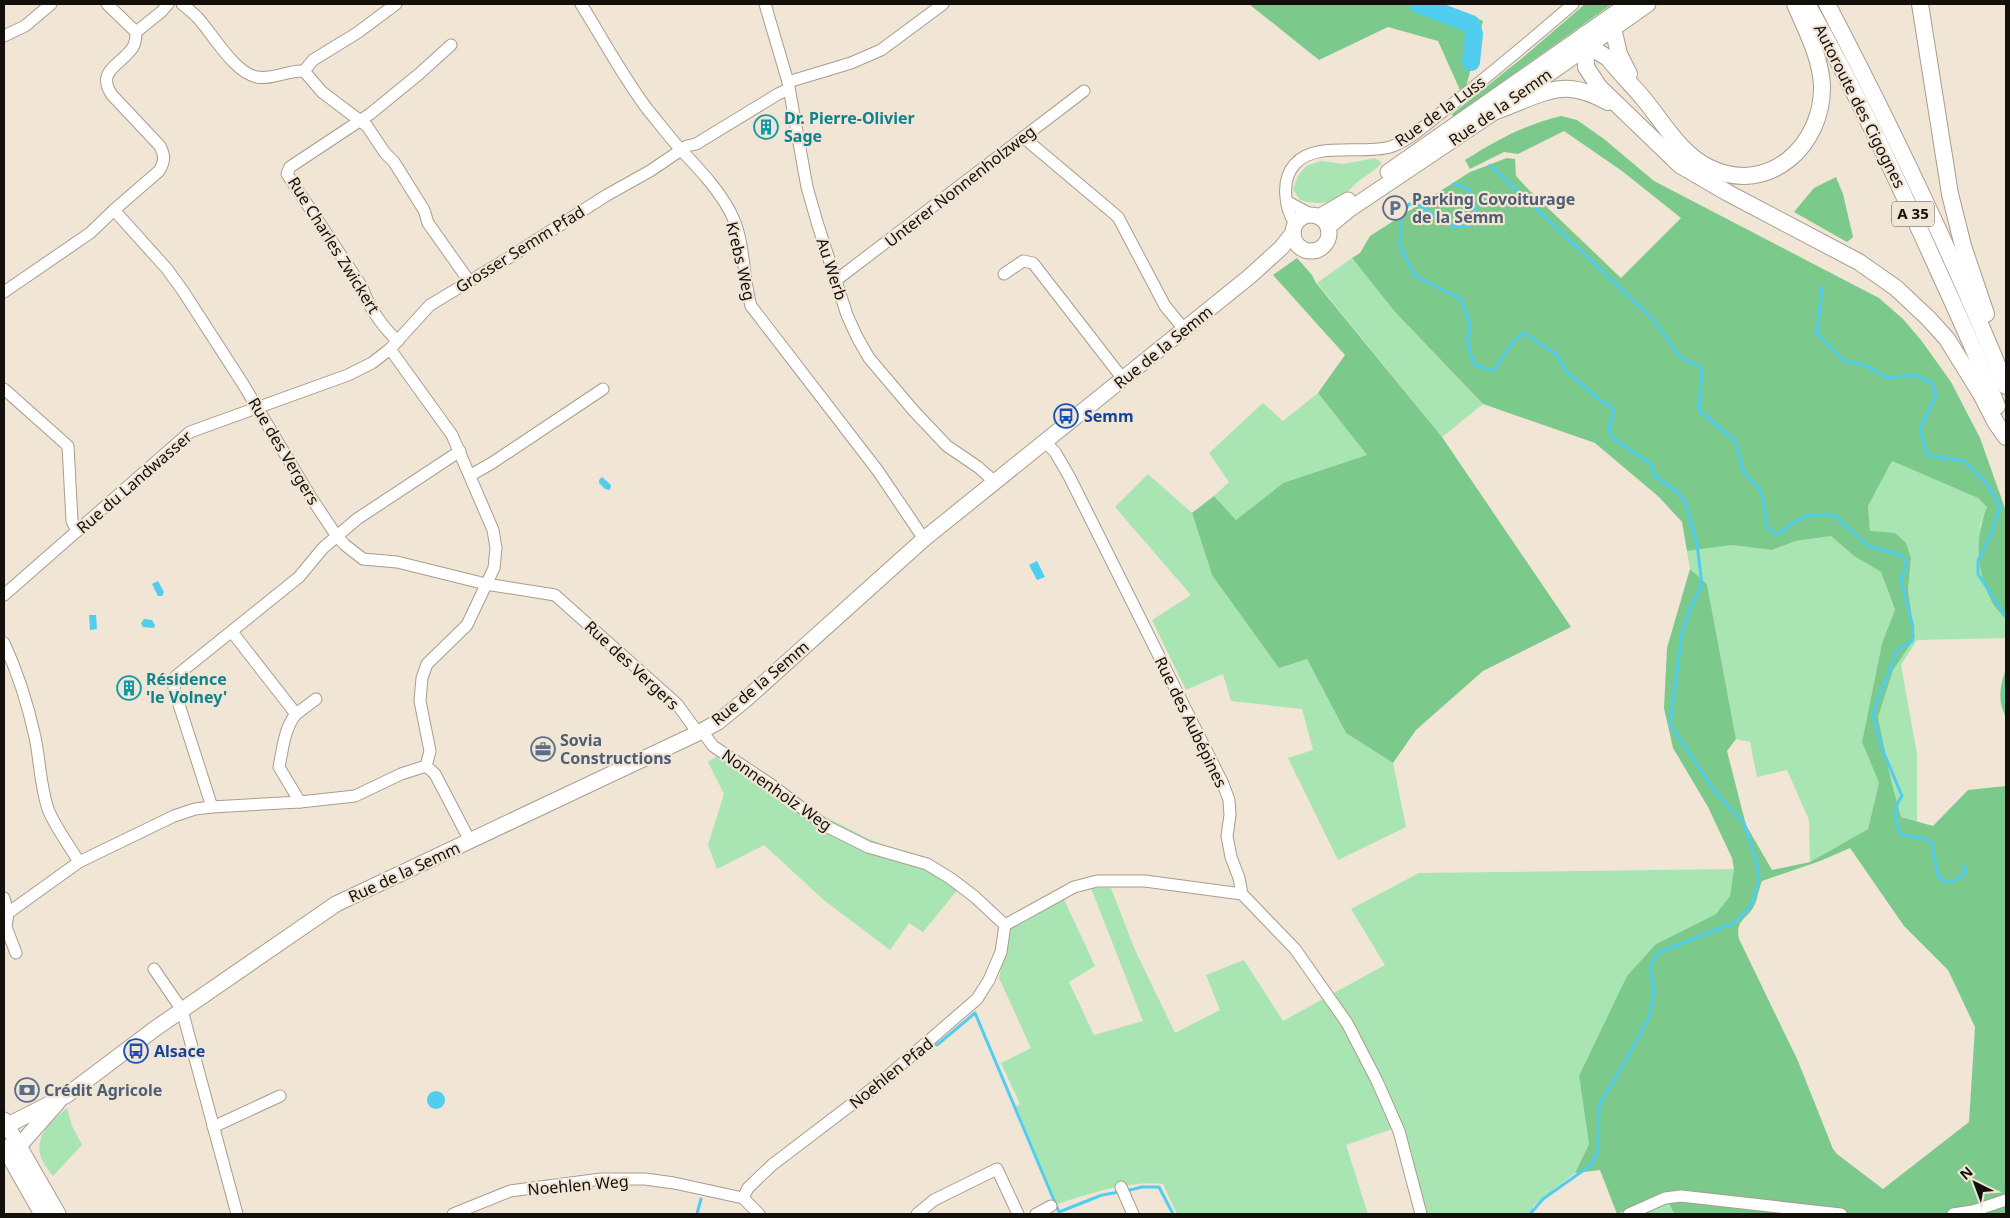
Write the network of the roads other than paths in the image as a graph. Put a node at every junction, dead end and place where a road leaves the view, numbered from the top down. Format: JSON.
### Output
{"nodes":[{"id":1,"x":51,"y":4,"type":"edge"},
{"id":2,"x":107,"y":4,"type":"edge"},
{"id":3,"x":168,"y":4,"type":"edge"},
{"id":4,"x":182,"y":4,"type":"edge"},
{"id":5,"x":396,"y":4,"type":"edge"},
{"id":6,"x":581,"y":4,"type":"edge"},
{"id":7,"x":765,"y":4,"type":"edge"},
{"id":8,"x":943,"y":4,"type":"edge"},
{"id":9,"x":1574,"y":4,"type":"edge"},
{"id":10,"x":1628,"y":4,"type":"edge"},
{"id":11,"x":1648,"y":4,"type":"edge"},
{"id":12,"x":1795,"y":4,"type":"edge"},
{"id":13,"x":1807,"y":4,"type":"edge"},
{"id":14,"x":1827,"y":4,"type":"edge"},
{"id":15,"x":1920,"y":4,"type":"edge"},
{"id":16,"x":1613,"y":28,"type":"junction"},
{"id":17,"x":136,"y":32,"type":"junction"},
{"id":18,"x":4,"y":36,"type":"edge"},
{"id":19,"x":1582,"y":40,"type":"junction"},
{"id":20,"x":451,"y":45,"type":"dead end"},
{"id":21,"x":304,"y":71,"type":"junction"},
{"id":22,"x":788,"y":86,"type":"junction"},
{"id":23,"x":1084,"y":90,"type":"dead end"},
{"id":24,"x":1643,"y":98,"type":"junction"},
{"id":25,"x":1619,"y":108,"type":"junction"},
{"id":26,"x":1496,"y":112,"type":"junction"},
{"id":27,"x":361,"y":120,"type":"junction"},
{"id":28,"x":1023,"y":137,"type":"junction"},
{"id":29,"x":680,"y":149,"type":"junction"},
{"id":30,"x":1288,"y":202,"type":"junction"},
{"id":31,"x":114,"y":210,"type":"junction"},
{"id":32,"x":1320,"y":219,"type":"junction"},
{"id":33,"x":1294,"y":228,"type":"junction"},
{"id":34,"x":1301,"y":248,"type":"junction"},
{"id":35,"x":1004,"y":274,"type":"dead end"},
{"id":36,"x":1249,"y":277,"type":"junction"},
{"id":37,"x":835,"y":280,"type":"junction"},
{"id":38,"x":469,"y":282,"type":"junction"},
{"id":39,"x":7,"y":290,"type":"edge"},
{"id":40,"x":1184,"y":329,"type":"junction"},
{"id":41,"x":394,"y":345,"type":"junction"},
{"id":42,"x":1990,"y":345,"type":"junction"},
{"id":43,"x":1122,"y":379,"type":"junction"},
{"id":44,"x":2006,"y":386,"type":"edge"},
{"id":45,"x":4,"y":389,"type":"edge"},
{"id":46,"x":603,"y":389,"type":"dead end"},
{"id":47,"x":257,"y":406,"type":"junction"},
{"id":48,"x":2006,"y":430,"type":"edge"},
{"id":49,"x":2006,"y":437,"type":"edge"},
{"id":50,"x":1045,"y":442,"type":"junction"},
{"id":51,"x":460,"y":451,"type":"junction"},
{"id":52,"x":470,"y":475,"type":"junction"},
{"id":53,"x":994,"y":482,"type":"junction"},
{"id":54,"x":77,"y":531,"type":"junction"},
{"id":55,"x":336,"y":536,"type":"junction"},
{"id":56,"x":924,"y":540,"type":"junction"},
{"id":57,"x":486,"y":584,"type":"junction"},
{"id":58,"x":4,"y":594,"type":"edge"},
{"id":59,"x":232,"y":632,"type":"junction"},
{"id":60,"x":4,"y":643,"type":"edge"},
{"id":61,"x":316,"y":699,"type":"dead end"},
{"id":62,"x":296,"y":714,"type":"junction"},
{"id":63,"x":700,"y":732,"type":"junction"},
{"id":64,"x":426,"y":766,"type":"junction"},
{"id":65,"x":300,"y":802,"type":"junction"},
{"id":66,"x":212,"y":807,"type":"junction"},
{"id":67,"x":470,"y":841,"type":"junction"},
{"id":68,"x":79,"y":862,"type":"junction"},
{"id":69,"x":1242,"y":894,"type":"junction"},
{"id":70,"x":4,"y":898,"type":"edge"},
{"id":71,"x":8,"y":913,"type":"junction"},
{"id":72,"x":1005,"y":924,"type":"junction"},
{"id":73,"x":16,"y":953,"type":"dead end"},
{"id":74,"x":154,"y":969,"type":"dead end"},
{"id":75,"x":182,"y":1010,"type":"junction"},
{"id":76,"x":280,"y":1096,"type":"dead end"},
{"id":77,"x":62,"y":1098,"type":"junction"},
{"id":78,"x":5,"y":1124,"type":"edge"},
{"id":79,"x":213,"y":1127,"type":"junction"},
{"id":80,"x":8,"y":1152,"type":"edge"},
{"id":81,"x":1121,"y":1188,"type":"dead end"},
{"id":82,"x":743,"y":1198,"type":"junction"},
{"id":83,"x":2006,"y":1200,"type":"edge"},
{"id":84,"x":1052,"y":1206,"type":"dead end"},
{"id":85,"x":39,"y":1213,"type":"edge"},
{"id":86,"x":58,"y":1214,"type":"edge"},
{"id":87,"x":237,"y":1214,"type":"edge"},
{"id":88,"x":452,"y":1214,"type":"edge"},
{"id":89,"x":759,"y":1214,"type":"edge"},
{"id":90,"x":917,"y":1214,"type":"edge"},
{"id":91,"x":1018,"y":1214,"type":"edge"},
{"id":92,"x":1036,"y":1214,"type":"edge"},
{"id":93,"x":1133,"y":1214,"type":"edge"},
{"id":94,"x":1421,"y":1214,"type":"edge"},
{"id":95,"x":1628,"y":1214,"type":"edge"},
{"id":96,"x":1841,"y":1214,"type":"edge"},
{"id":97,"x":1953,"y":1214,"type":"edge"}],
"edges":[{"from":1,"to":18,"type":"street"},
{"from":2,"to":17,"type":"street"},
{"from":3,"to":17,"type":"street"},
{"from":4,"to":21,"type":"street"},
{"from":5,"to":21,"type":"street"},
{"from":6,"to":29,"type":"street","name":"Krebs Weg"},
{"from":7,"to":22,"type":"street","name":"Au Werb"},
{"from":8,"to":22,"type":"street","name":"Grosser Semm Pfad"},
{"from":9,"to":30,"type":"street","name":"Rue de la Luss"},
{"from":10,"to":19,"type":"main road","name":"Rue de la Semm"},
{"from":11,"to":16,"type":"main road","name":"Rue de la Semm"},
{"from":12,"to":24,"type":"highway"},
{"from":13,"to":48,"type":"highway","name":"Autoroute des Cigognes","number":"A 35"},
{"from":14,"to":42,"type":"highway","name":"Autoroute des Cigognes","number":"A 35"},
{"from":15,"to":42,"type":"highway"},
{"from":16,"to":19,"type":"main road","name":"Rue de la Semm"},
{"from":16,"to":24,"type":"highway"},
{"from":17,"to":31,"type":"street"},
{"from":19,"to":24,"type":"highway"},
{"from":19,"to":25,"type":"highway"},
{"from":19,"to":26,"type":"main road","name":"Rue de la Semm"},
{"from":19,"to":32,"type":"main road","name":"Rue de la Semm"},
{"from":20,"to":27,"type":"street"},
{"from":21,"to":27,"type":"street"},
{"from":22,"to":29,"type":"street","name":"Grosser Semm Pfad"},
{"from":22,"to":37,"type":"street","name":"Au Werb"},
{"from":23,"to":28,"type":"street","name":"Unterer Nonnenholzweg"},
{"from":25,"to":26,"type":"highway"},
{"from":25,"to":49,"type":"highway"},
{"from":26,"to":32,"type":"main road","name":"Rue de la Semm"},
{"from":27,"to":38,"type":"street"},
{"from":27,"to":41,"type":"street","name":"Rue Charles Zwickert"},
{"from":28,"to":37,"type":"street","name":"Unterer Nonnenholzweg"},
{"from":28,"to":40,"type":"street"},
{"from":29,"to":38,"type":"street","name":"Grosser Semm Pfad"},
{"from":29,"to":56,"type":"street","name":"Krebs Weg"},
{"from":30,"to":32,"type":"street"},
{"from":30,"to":33,"type":"street","name":"Rue de la Luss"},
{"from":31,"to":39,"type":"street"},
{"from":31,"to":47,"type":"street","name":"Rue des Vergers"},
{"from":32,"to":33,"type":"main road"},
{"from":32,"to":34,"type":"main road"},
{"from":33,"to":34,"type":"main road"},
{"from":33,"to":36,"type":"main road","name":"Rue de la Semm"},
{"from":34,"to":36,"type":"main road","name":"Rue de la Semm"},
{"from":35,"to":43,"type":"street"},
{"from":36,"to":40,"type":"main road","name":"Rue de la Semm"},
{"from":37,"to":53,"type":"street","name":"Au Werb"},
{"from":38,"to":41,"type":"street","name":"Grosser Semm Pfad"},
{"from":40,"to":43,"type":"main road","name":"Rue de la Semm"},
{"from":41,"to":47,"type":"street","name":"Rue du Landwasser"},
{"from":41,"to":51,"type":"street"},
{"from":42,"to":44,"type":"highway","name":"Autoroute des Cigognes","number":"A 35"},
{"from":43,"to":50,"type":"main road","name":"Rue de la Semm"},
{"from":45,"to":54,"type":"street"},
{"from":46,"to":52,"type":"street"},
{"from":47,"to":54,"type":"street","name":"Rue du Landwasser"},
{"from":47,"to":55,"type":"street","name":"Rue des Vergers"},
{"from":50,"to":53,"type":"main road","name":"Rue de la Semm"},
{"from":50,"to":69,"type":"street","name":"Rue des Aubépines"},
{"from":51,"to":52,"type":"street"},
{"from":51,"to":55,"type":"street"},
{"from":52,"to":57,"type":"street"},
{"from":53,"to":56,"type":"main road","name":"Rue de la Semm"},
{"from":54,"to":58,"type":"street","name":"Rue du Landwasser"},
{"from":55,"to":57,"type":"street","name":"Rue des Vergers"},
{"from":55,"to":59,"type":"street"},
{"from":56,"to":63,"type":"main road","name":"Rue de la Semm"},
{"from":57,"to":63,"type":"street","name":"Rue des Vergers"},
{"from":57,"to":64,"type":"street"},
{"from":59,"to":62,"type":"street"},
{"from":59,"to":66,"type":"street"},
{"from":60,"to":68,"type":"street"},
{"from":61,"to":62,"type":"street"},
{"from":62,"to":65,"type":"street"},
{"from":63,"to":67,"type":"main road","name":"Rue de la Semm"},
{"from":63,"to":72,"type":"street","name":"Nonnenholz Weg"},
{"from":64,"to":65,"type":"street"},
{"from":64,"to":67,"type":"street"},
{"from":65,"to":66,"type":"street"},
{"from":66,"to":68,"type":"street"},
{"from":67,"to":75,"type":"main road","name":"Rue de la Semm"},
{"from":68,"to":71,"type":"street"},
{"from":69,"to":72,"type":"street"},
{"from":69,"to":94,"type":"street","name":"Rue des Aubépines"},
{"from":70,"to":71,"type":"street"},
{"from":71,"to":73,"type":"street"},
{"from":72,"to":82,"type":"street","name":"Noehlen Pfad"},
{"from":74,"to":75,"type":"street"},
{"from":75,"to":77,"type":"main road","name":"Rue de la Semm"},
{"from":75,"to":79,"type":"street"},
{"from":76,"to":79,"type":"street"},
{"from":77,"to":78,"type":"main road","name":"Rue de la Semm"},
{"from":77,"to":80,"type":"main road","name":"Rue de la Semm"},
{"from":78,"to":80,"type":"main road"},
{"from":79,"to":87,"type":"street"},
{"from":80,"to":85,"type":"main road"},
{"from":80,"to":86,"type":"main road"},
{"from":81,"to":93,"type":"street"},
{"from":82,"to":88,"type":"street","name":"Noehlen Weg"},
{"from":82,"to":89,"type":"street"},
{"from":83,"to":97,"type":"street"},
{"from":84,"to":92,"type":"street"},
{"from":90,"to":91,"type":"street"},
{"from":95,"to":96,"type":"street"}]}
